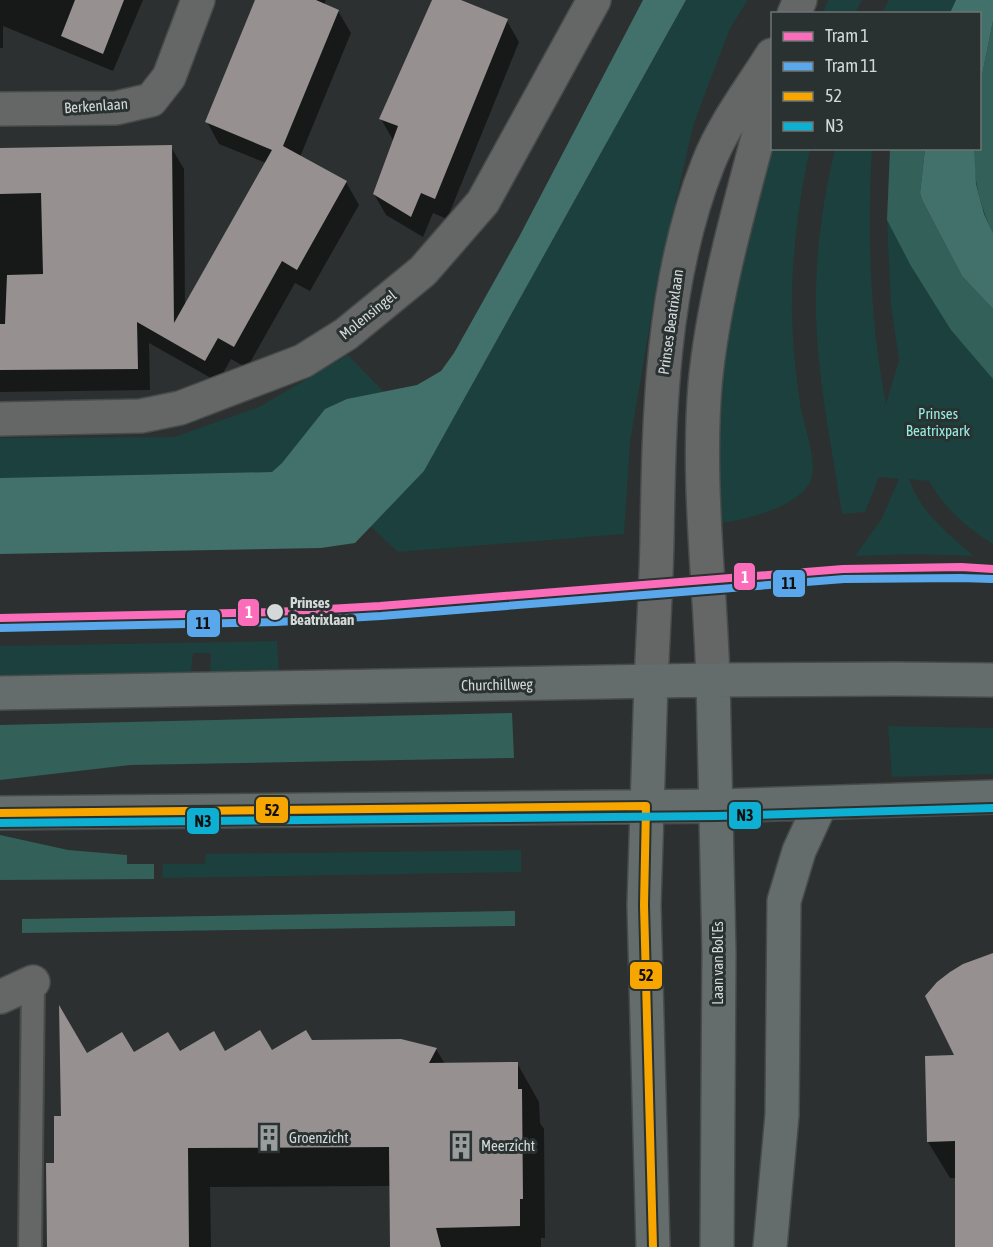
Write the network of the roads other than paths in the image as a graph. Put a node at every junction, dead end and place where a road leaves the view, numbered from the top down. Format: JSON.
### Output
{"nodes":[{"id":1,"x":198,"y":0,"type":"edge"},
{"id":2,"x":588,"y":1,"type":"edge"},
{"id":3,"x":771,"y":57,"type":"edge"},
{"id":4,"x":771,"y":87,"type":"edge"},
{"id":5,"x":0,"y":109,"type":"edge"},
{"id":6,"x":0,"y":419,"type":"edge"},
{"id":7,"x":712,"y":680,"type":"junction"},
{"id":8,"x":993,"y":680,"type":"edge"},
{"id":9,"x":651,"y":682,"type":"junction"},
{"id":10,"x":0,"y":693,"type":"edge"},
{"id":11,"x":993,"y":797,"type":"edge"},
{"id":12,"x":820,"y":803,"type":"junction"},
{"id":13,"x":646,"y":806,"type":"junction"},
{"id":14,"x":717,"y":806,"type":"junction"},
{"id":15,"x":0,"y":813,"type":"edge"},
{"id":16,"x":33,"y":982,"type":"joint"},
{"id":17,"x":0,"y":997,"type":"edge"},
{"id":18,"x":30,"y":1247,"type":"edge"},
{"id":19,"x":653,"y":1247,"type":"edge"},
{"id":20,"x":717,"y":1247,"type":"edge"},
{"id":21,"x":770,"y":1247,"type":"edge"}],
"edges":[{"from":1,"to":5,"type":"street","name":"Berkenlaan"},
{"from":2,"to":6,"type":"street","name":"Molensingel"},
{"from":3,"to":9,"type":"street","name":"Prinses Beatrixlaan"},
{"from":4,"to":7,"type":"street"},
{"from":7,"to":8,"type":"main road","name":"Churchillweg"},
{"from":7,"to":9,"type":"main road","name":"Churchillweg"},
{"from":7,"to":14,"type":"main road","name":"Laan van Bol'Es"},
{"from":9,"to":10,"type":"main road","name":"Churchillweg"},
{"from":9,"to":13,"type":"main road"},
{"from":11,"to":12,"type":"main road"},
{"from":12,"to":14,"type":"main road"},
{"from":12,"to":21,"type":"main road"},
{"from":13,"to":14,"type":"main road"},
{"from":13,"to":15,"type":"main road"},
{"from":13,"to":19,"type":"main road"},
{"from":14,"to":20,"type":"main road","name":"Laan van Bol'Es"},
{"from":16,"to":17,"type":"street"},
{"from":16,"to":18,"type":"lane"}]}
